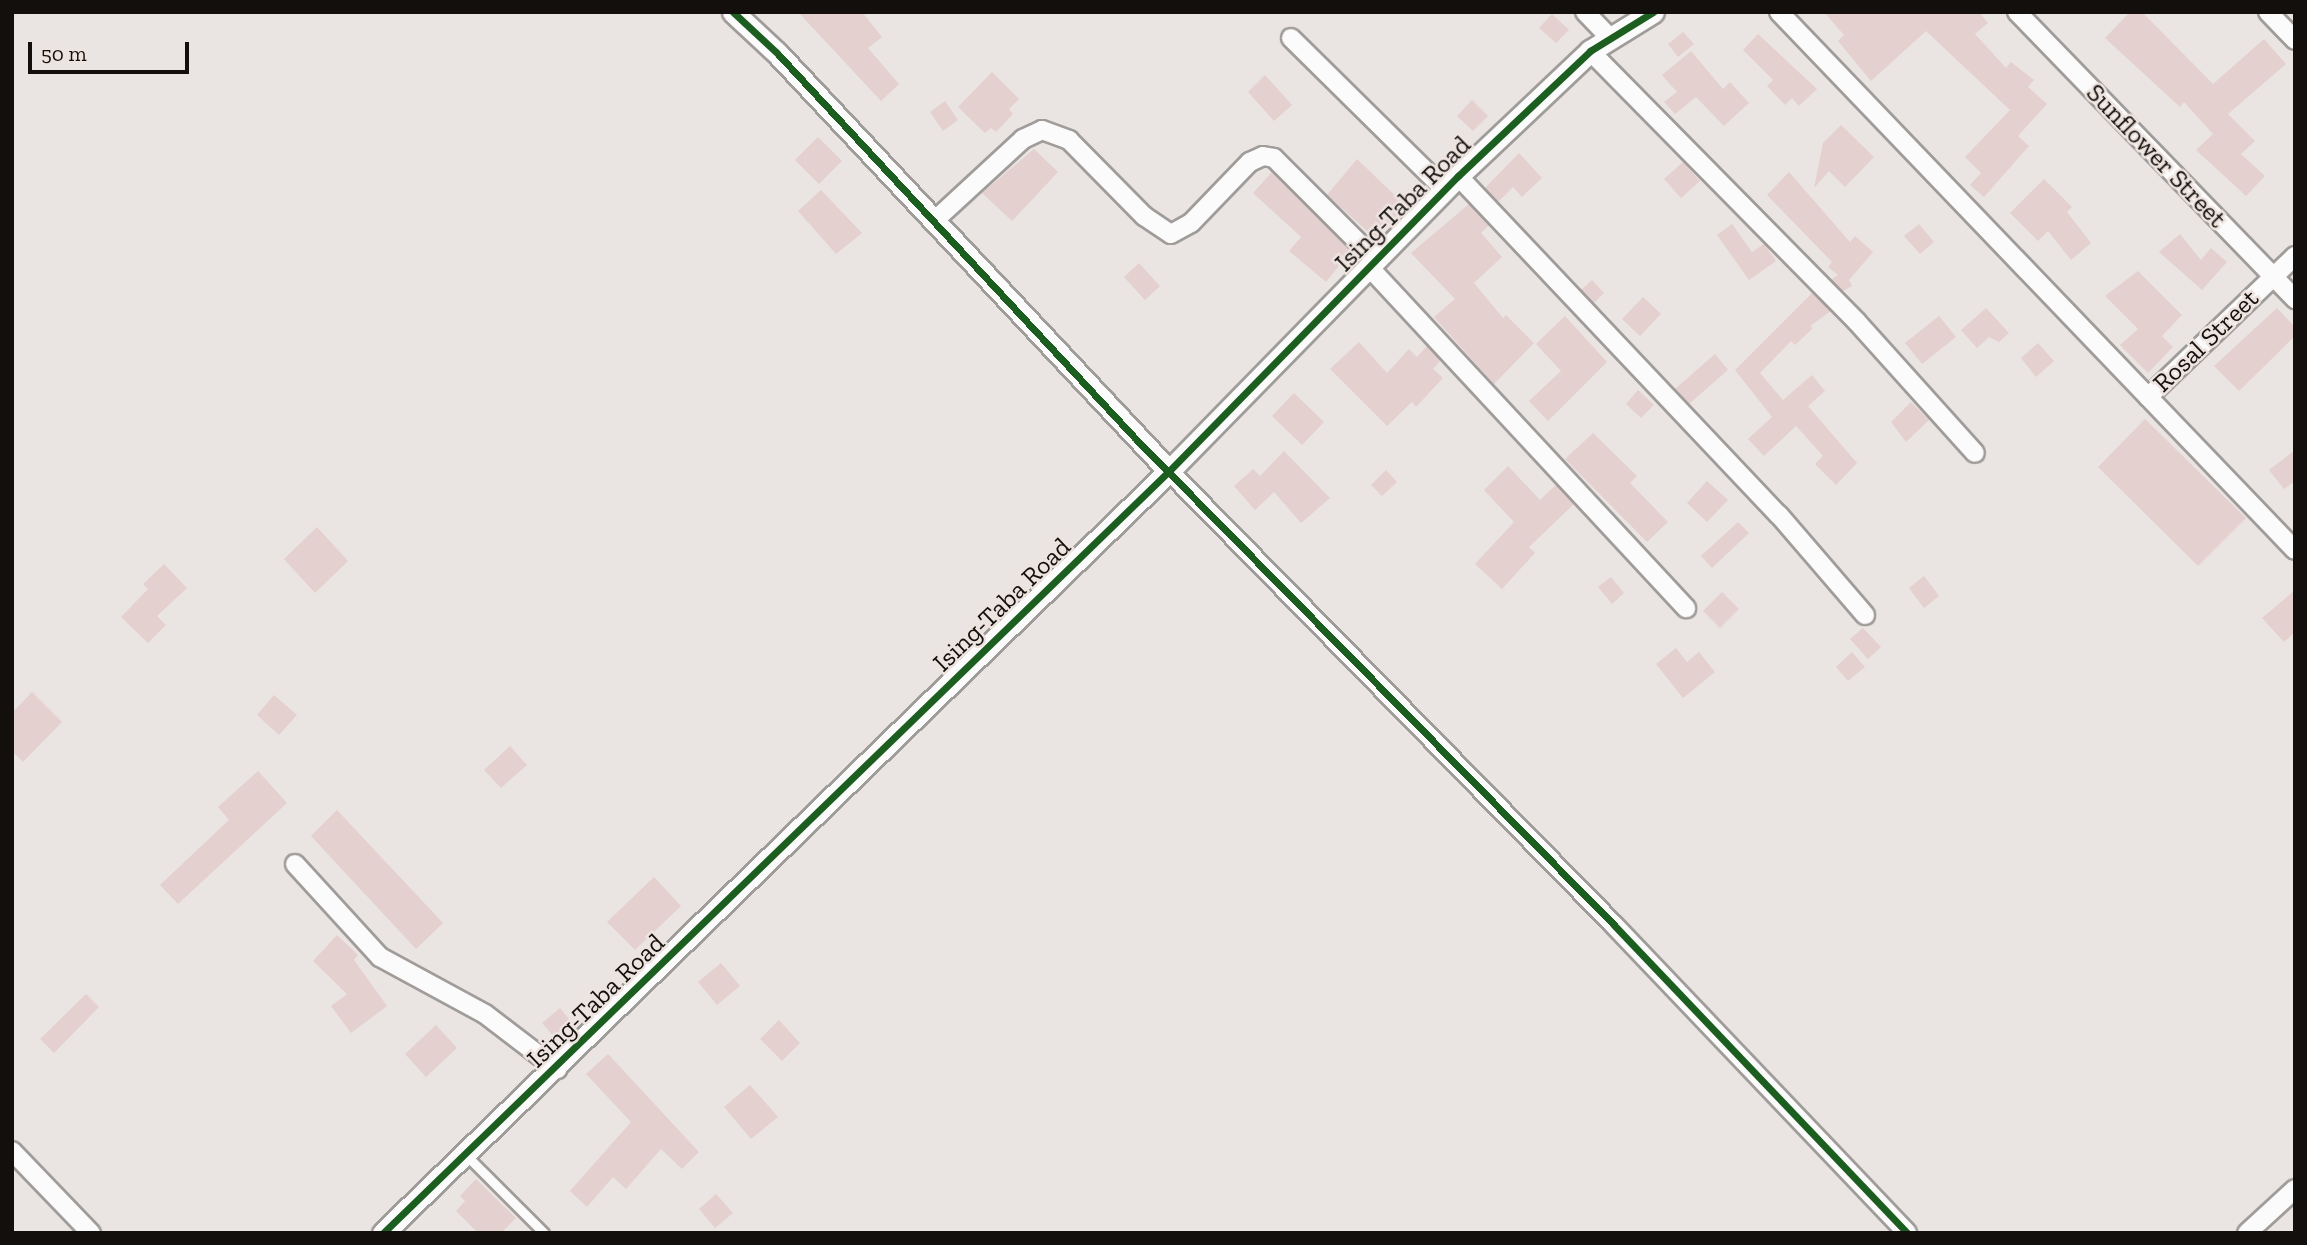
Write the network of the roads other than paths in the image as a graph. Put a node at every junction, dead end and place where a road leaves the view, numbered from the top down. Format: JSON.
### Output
{"nodes":[{"id":1,"x":733,"y":12,"type":"edge"},
{"id":2,"x":1585,"y":12,"type":"edge"},
{"id":3,"x":1653,"y":12,"type":"edge"},
{"id":4,"x":1779,"y":12,"type":"edge"},
{"id":5,"x":2017,"y":12,"type":"edge"},
{"id":6,"x":2268,"y":12,"type":"edge"},
{"id":7,"x":1291,"y":37,"type":"dead end"},
{"id":8,"x":1610,"y":38,"type":"junction"},
{"id":9,"x":2295,"y":40,"type":"edge"},
{"id":10,"x":1590,"y":51,"type":"junction"},
{"id":11,"x":1452,"y":183,"type":"junction"},
{"id":12,"x":933,"y":222,"type":"junction"},
{"id":13,"x":2295,"y":256,"type":"edge"},
{"id":14,"x":1373,"y":264,"type":"junction"},
{"id":15,"x":2273,"y":277,"type":"junction"},
{"id":16,"x":2295,"y":299,"type":"edge"},
{"id":17,"x":2148,"y":397,"type":"junction"},
{"id":18,"x":1975,"y":453,"type":"dead end"},
{"id":19,"x":1169,"y":471,"type":"junction"},
{"id":20,"x":2295,"y":550,"type":"edge"},
{"id":21,"x":1686,"y":608,"type":"dead end"},
{"id":22,"x":1865,"y":615,"type":"dead end"},
{"id":23,"x":295,"y":864,"type":"dead end"},
{"id":24,"x":556,"y":1069,"type":"junction"},
{"id":25,"x":12,"y":1151,"type":"edge"},
{"id":26,"x":466,"y":1154,"type":"junction"},
{"id":27,"x":2295,"y":1189,"type":"edge"},
{"id":28,"x":91,"y":1233,"type":"edge"},
{"id":29,"x":383,"y":1233,"type":"edge"},
{"id":30,"x":544,"y":1233,"type":"edge"},
{"id":31,"x":1907,"y":1233,"type":"edge"},
{"id":32,"x":2248,"y":1233,"type":"edge"}],
"edges":[{"from":1,"to":12,"type":"street"},
{"from":2,"to":8,"type":"street"},
{"from":3,"to":8,"type":"street","name":"Ising-Taba Road"},
{"from":4,"to":17,"type":"street"},
{"from":5,"to":15,"type":"street","name":"Sunflower Street"},
{"from":6,"to":9,"type":"street"},
{"from":7,"to":11,"type":"street"},
{"from":8,"to":10,"type":"street","name":"Ising-Taba Road"},
{"from":10,"to":11,"type":"street","name":"Ising-Taba Road"},
{"from":10,"to":18,"type":"street"},
{"from":11,"to":14,"type":"street","name":"Ising-Taba Road"},
{"from":11,"to":22,"type":"street"},
{"from":12,"to":14,"type":"street"},
{"from":12,"to":19,"type":"street"},
{"from":13,"to":15,"type":"street","name":"Rosal Street"},
{"from":14,"to":19,"type":"street","name":"Ising-Taba Road"},
{"from":14,"to":21,"type":"street"},
{"from":15,"to":16,"type":"street","name":"Sunflower Street"},
{"from":15,"to":17,"type":"street","name":"Rosal Street"},
{"from":17,"to":20,"type":"street"},
{"from":19,"to":24,"type":"street","name":"Ising-Taba Road"},
{"from":19,"to":31,"type":"street"},
{"from":23,"to":24,"type":"street"},
{"from":24,"to":26,"type":"street","name":"Ising-Taba Road"},
{"from":25,"to":28,"type":"street"},
{"from":26,"to":29,"type":"street","name":"Ising-Taba Road"},
{"from":26,"to":30,"type":"lane"},
{"from":27,"to":32,"type":"street"}]}
